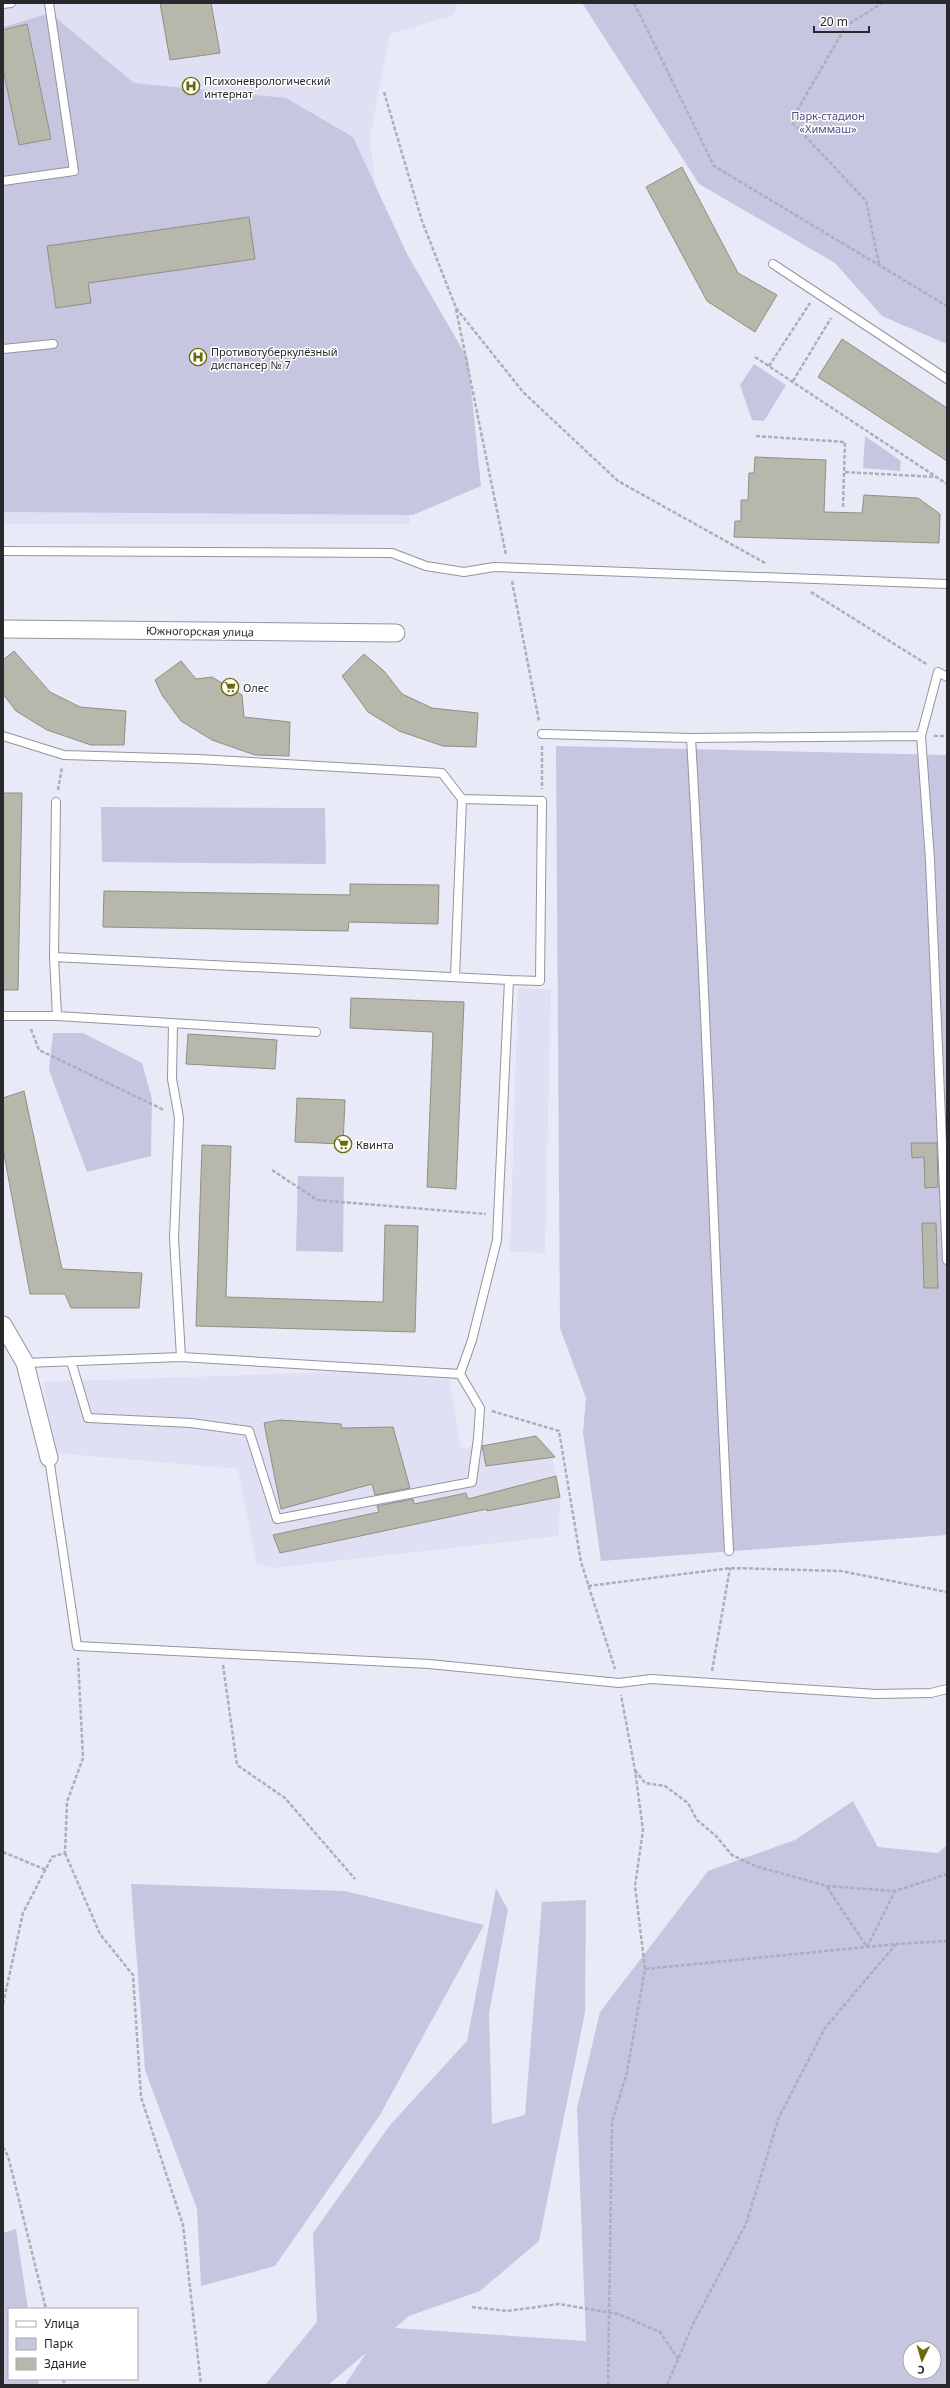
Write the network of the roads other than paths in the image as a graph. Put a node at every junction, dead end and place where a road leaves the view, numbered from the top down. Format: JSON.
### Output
{"nodes":[{"id":1,"x":11,"y":3,"type":"edge"},
{"id":2,"x":49,"y":3,"type":"edge"},
{"id":3,"x":3,"y":4,"type":"edge"},
{"id":4,"x":3,"y":181,"type":"edge"},
{"id":5,"x":773,"y":264,"type":"dead end"},
{"id":6,"x":53,"y":344,"type":"dead end"},
{"id":7,"x":3,"y":349,"type":"edge"},
{"id":8,"x":947,"y":379,"type":"edge"},
{"id":9,"x":3,"y":551,"type":"edge"},
{"id":10,"x":947,"y":584,"type":"edge"},
{"id":11,"x":3,"y":629,"type":"edge"},
{"id":12,"x":396,"y":633,"type":"dead end"},
{"id":13,"x":947,"y":677,"type":"edge"},
{"id":14,"x":542,"y":734,"type":"road end"},
{"id":15,"x":3,"y":736,"type":"edge"},
{"id":16,"x":921,"y":736,"type":"junction"},
{"id":17,"x":692,"y":738,"type":"junction"},
{"id":18,"x":462,"y":799,"type":"junction"},
{"id":19,"x":56,"y":802,"type":"road end"},
{"id":20,"x":54,"y":957,"type":"junction"},
{"id":21,"x":455,"y":977,"type":"junction"},
{"id":22,"x":509,"y":980,"type":"junction"},
{"id":23,"x":3,"y":1016,"type":"edge"},
{"id":24,"x":57,"y":1016,"type":"junction"},
{"id":25,"x":173,"y":1023,"type":"junction"},
{"id":26,"x":316,"y":1032,"type":"dead end"},
{"id":27,"x":947,"y":1260,"type":"edge"},
{"id":28,"x":3,"y":1325,"type":"edge"},
{"id":29,"x":181,"y":1357,"type":"junction"},
{"id":30,"x":71,"y":1361,"type":"junction"},
{"id":31,"x":25,"y":1363,"type":"junction"},
{"id":32,"x":460,"y":1374,"type":"junction"},
{"id":33,"x":50,"y":1458,"type":"joint"},
{"id":34,"x":729,"y":1552,"type":"road end"},
{"id":35,"x":947,"y":1689,"type":"edge"}],
"edges":[{"from":1,"to":3,"type":"lane"},
{"from":2,"to":4,"type":"lane"},
{"from":5,"to":8,"type":"lane"},
{"from":6,"to":7,"type":"lane"},
{"from":9,"to":10,"type":"lane"},
{"from":11,"to":12,"type":"street","name":"Южногорская улица"},
{"from":13,"to":16,"type":"lane"},
{"from":14,"to":17,"type":"lane"},
{"from":15,"to":18,"type":"lane"},
{"from":16,"to":17,"type":"lane"},
{"from":16,"to":27,"type":"lane"},
{"from":17,"to":34,"type":"lane"},
{"from":18,"to":21,"type":"lane"},
{"from":18,"to":22,"type":"lane"},
{"from":19,"to":20,"type":"lane"},
{"from":20,"to":21,"type":"lane"},
{"from":20,"to":24,"type":"lane"},
{"from":21,"to":22,"type":"lane"},
{"from":22,"to":32,"type":"lane"},
{"from":23,"to":24,"type":"lane"},
{"from":24,"to":25,"type":"lane"},
{"from":25,"to":26,"type":"lane"},
{"from":25,"to":29,"type":"lane"},
{"from":28,"to":31,"type":"street"},
{"from":29,"to":30,"type":"lane"},
{"from":29,"to":32,"type":"lane"},
{"from":30,"to":31,"type":"lane"},
{"from":30,"to":32,"type":"lane"},
{"from":31,"to":33,"type":"street"},
{"from":33,"to":35,"type":"lane"}]}
